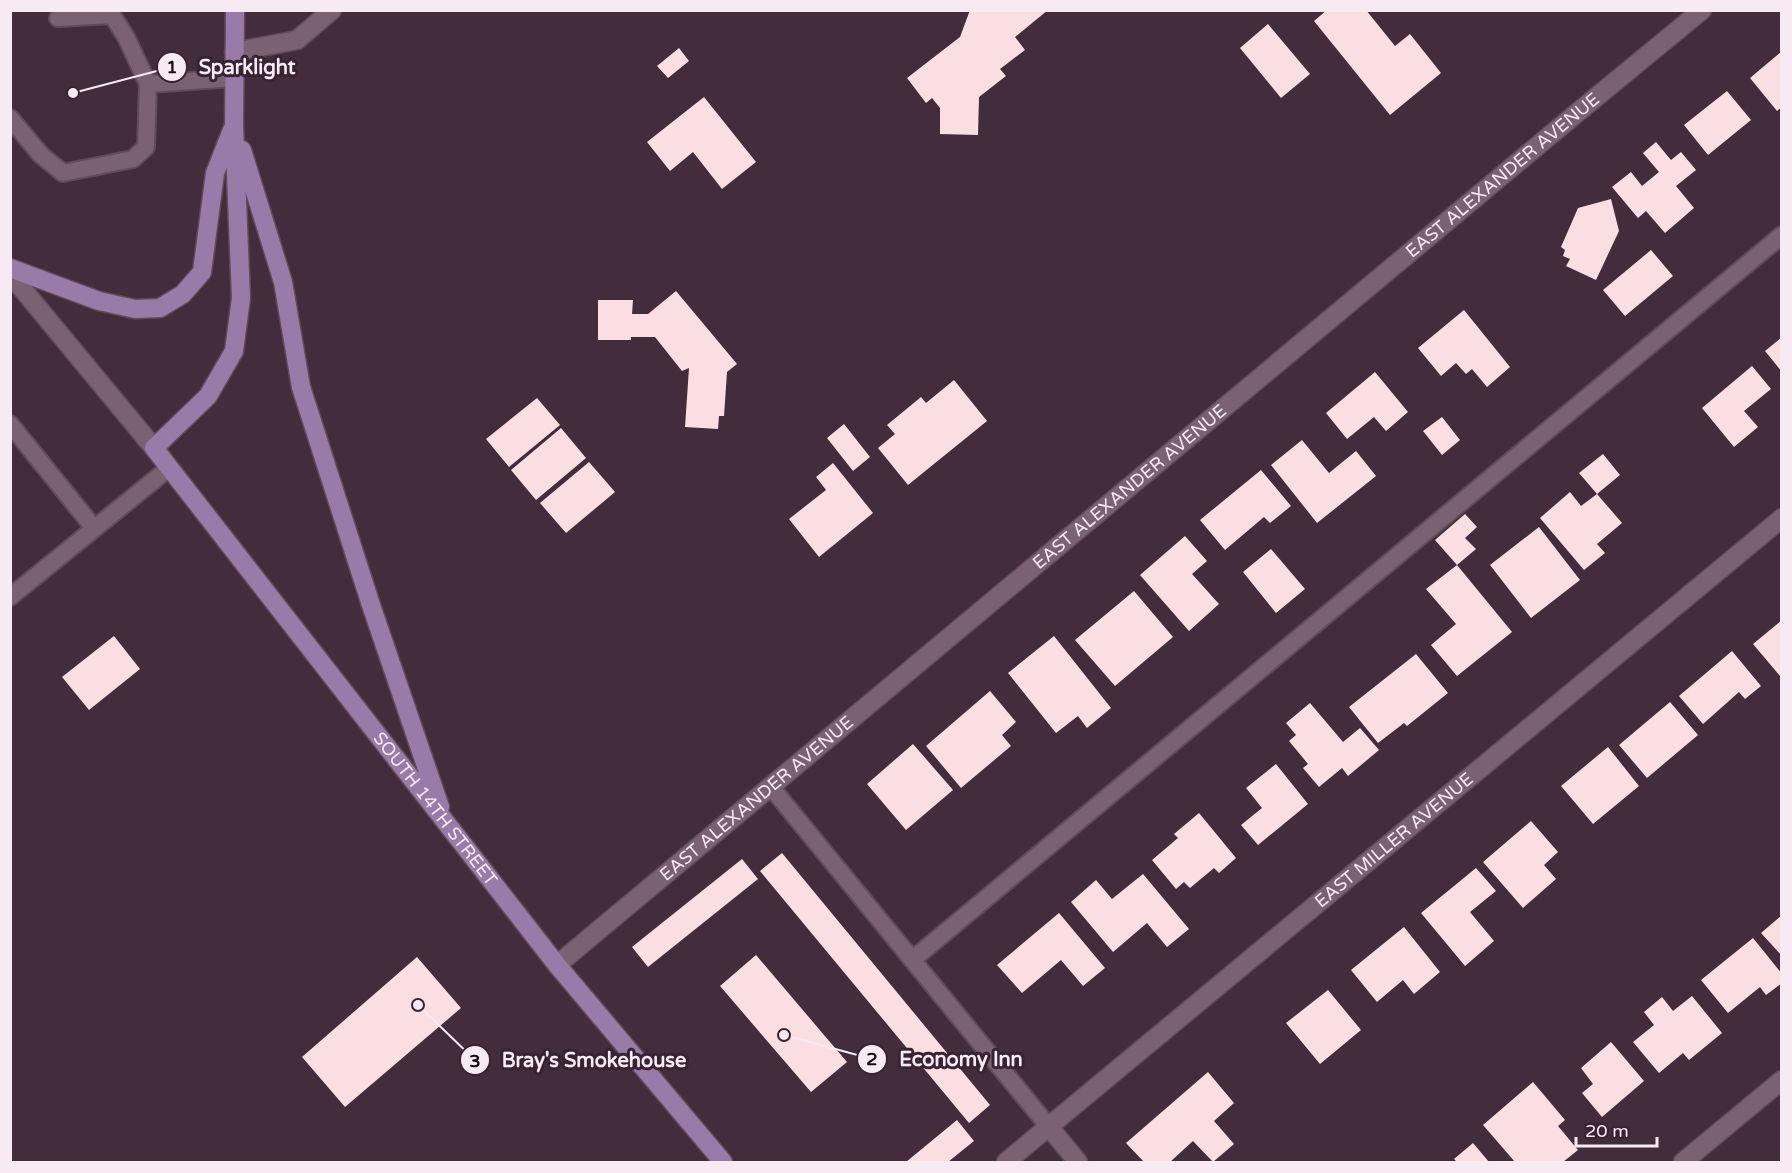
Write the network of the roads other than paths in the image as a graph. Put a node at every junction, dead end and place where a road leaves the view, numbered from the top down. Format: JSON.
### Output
{"nodes":[{"id":1,"x":235,"y":10,"type":"edge"},
{"id":2,"x":332,"y":10,"type":"edge"},
{"id":3,"x":1702,"y":10,"type":"edge"},
{"id":4,"x":58,"y":18,"type":"dead end"},
{"id":5,"x":234,"y":52,"type":"junction"},
{"id":6,"x":234,"y":78,"type":"junction"},
{"id":7,"x":148,"y":84,"type":"junction"},
{"id":8,"x":10,"y":118,"type":"edge"},
{"id":9,"x":234,"y":126,"type":"junction"},
{"id":10,"x":1782,"y":235,"type":"edge"},
{"id":11,"x":10,"y":268,"type":"edge"},
{"id":12,"x":10,"y":274,"type":"edge"},
{"id":13,"x":10,"y":424,"type":"edge"},
{"id":14,"x":153,"y":448,"type":"junction"},
{"id":15,"x":170,"y":468,"type":"junction"},
{"id":16,"x":1782,"y":518,"type":"edge"},
{"id":17,"x":94,"y":528,"type":"junction"},
{"id":18,"x":10,"y":597,"type":"edge"},
{"id":19,"x":771,"y":787,"type":"junction"},
{"id":20,"x":445,"y":822,"type":"junction"},
{"id":21,"x":912,"y":960,"type":"junction"},
{"id":22,"x":557,"y":965,"type":"junction"},
{"id":23,"x":1782,"y":1080,"type":"edge"},
{"id":24,"x":1049,"y":1127,"type":"junction"},
{"id":25,"x":723,"y":1162,"type":"edge"},
{"id":26,"x":1006,"y":1162,"type":"edge"},
{"id":27,"x":1078,"y":1162,"type":"edge"},
{"id":28,"x":1683,"y":1162,"type":"edge"}],
"edges":[{"from":1,"to":5,"type":"main road"},
{"from":2,"to":5,"type":"street"},
{"from":3,"to":19,"type":"street","name":"EAST ALEXANDER AVENUE"},
{"from":4,"to":7,"type":"lane"},
{"from":5,"to":6,"type":"main road"},
{"from":6,"to":7,"type":"lane"},
{"from":6,"to":9,"type":"main road"},
{"from":7,"to":8,"type":"lane"},
{"from":9,"to":11,"type":"main road"},
{"from":9,"to":14,"type":"main road"},
{"from":9,"to":20,"type":"main road"},
{"from":10,"to":21,"type":"lane"},
{"from":12,"to":14,"type":"street"},
{"from":13,"to":17,"type":"lane"},
{"from":14,"to":15,"type":"main road","name":"SOUTH 14TH STREET"},
{"from":15,"to":17,"type":"lane"},
{"from":15,"to":20,"type":"main road","name":"SOUTH 14TH STREET"},
{"from":16,"to":24,"type":"street","name":"EAST MILLER AVENUE"},
{"from":17,"to":18,"type":"lane"},
{"from":19,"to":21,"type":"lane"},
{"from":19,"to":22,"type":"street","name":"EAST ALEXANDER AVENUE"},
{"from":20,"to":22,"type":"main road","name":"SOUTH 14TH STREET"},
{"from":21,"to":24,"type":"lane"},
{"from":22,"to":25,"type":"main road","name":"SOUTH 14TH STREET"},
{"from":23,"to":28,"type":"street"},
{"from":24,"to":26,"type":"street","name":"EAST MILLER AVENUE"},
{"from":24,"to":27,"type":"street"}]}
